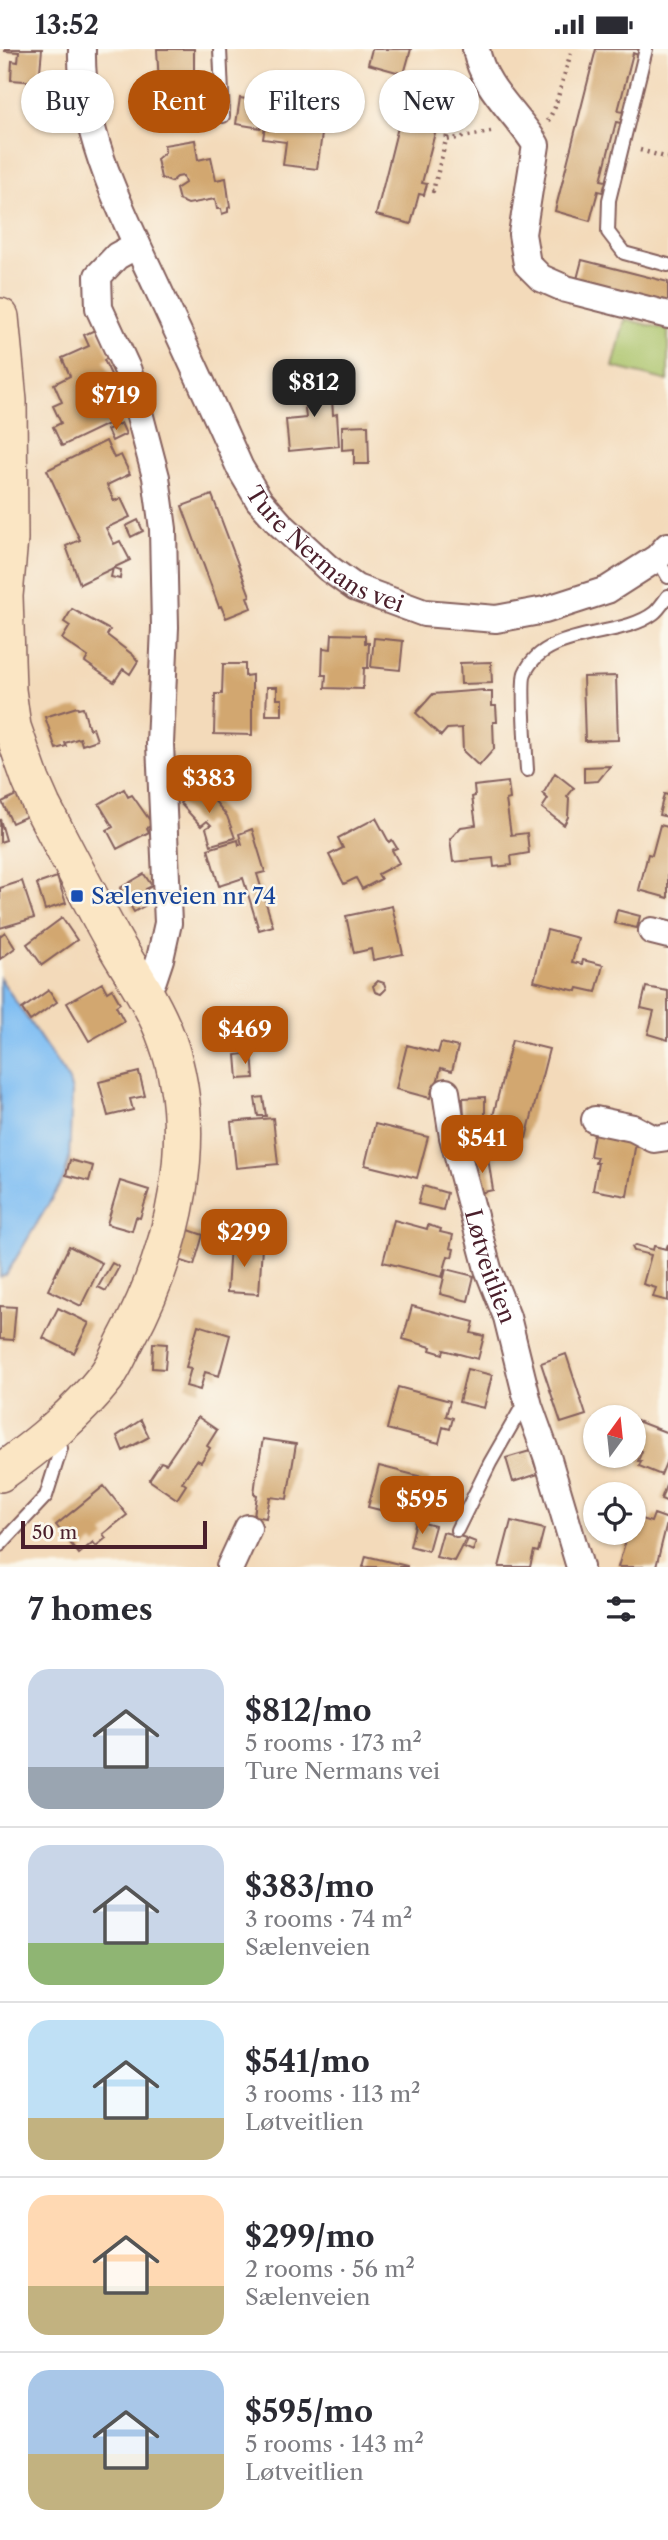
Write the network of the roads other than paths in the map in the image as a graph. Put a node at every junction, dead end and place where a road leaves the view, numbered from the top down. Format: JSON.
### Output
{"nodes":[{"id":1,"x":82,"y":49,"type":"edge"},
{"id":2,"x":220,"y":49,"type":"edge"},
{"id":3,"x":646,"y":49,"type":"edge"},
{"id":4,"x":470,"y":58,"type":"edge"},
{"id":5,"x":221,"y":70,"type":"edge"},
{"id":6,"x":137,"y":245,"type":"junction"},
{"id":7,"x":668,"y":265,"type":"edge"},
{"id":8,"x":668,"y":315,"type":"edge"},
{"id":9,"x":0,"y":317,"type":"edge"},
{"id":10,"x":664,"y":560,"type":"edge"},
{"id":11,"x":668,"y":596,"type":"edge"},
{"id":12,"x":527,"y":770,"type":"dead end"},
{"id":13,"x":145,"y":995,"type":"junction"},
{"id":14,"x":446,"y":1092,"type":"dead end"},
{"id":15,"x":595,"y":1120,"type":"dead end"},
{"id":16,"x":668,"y":1137,"type":"edge"},
{"id":17,"x":528,"y":1397,"type":"junction"},
{"id":18,"x":54,"y":1432,"type":"junction"},
{"id":19,"x":0,"y":1473,"type":"edge"},
{"id":20,"x":248,"y":1528,"type":"dead end"},
{"id":21,"x":457,"y":1530,"type":"dead end"},
{"id":22,"x":0,"y":1545,"type":"edge"},
{"id":23,"x":230,"y":1567,"type":"edge"},
{"id":24,"x":580,"y":1567,"type":"edge"}],
"edges":[{"from":1,"to":6,"type":"street","name":"Ture Nermans vei"},
{"from":2,"to":5,"type":"lane"},
{"from":3,"to":7,"type":"lane"},
{"from":4,"to":8,"type":"street"},
{"from":6,"to":10,"type":"street","name":"Ture Nermans vei"},
{"from":6,"to":13,"type":"street"},
{"from":9,"to":13,"type":"street"},
{"from":11,"to":12,"type":"lane"},
{"from":13,"to":18,"type":"street"},
{"from":14,"to":17,"type":"street","name":"Løtveitlien"},
{"from":15,"to":16,"type":"street"},
{"from":17,"to":21,"type":"lane"},
{"from":17,"to":24,"type":"street","name":"Løtveitlien"},
{"from":18,"to":19,"type":"street"},
{"from":18,"to":22,"type":"lane"},
{"from":20,"to":23,"type":"street"}]}
